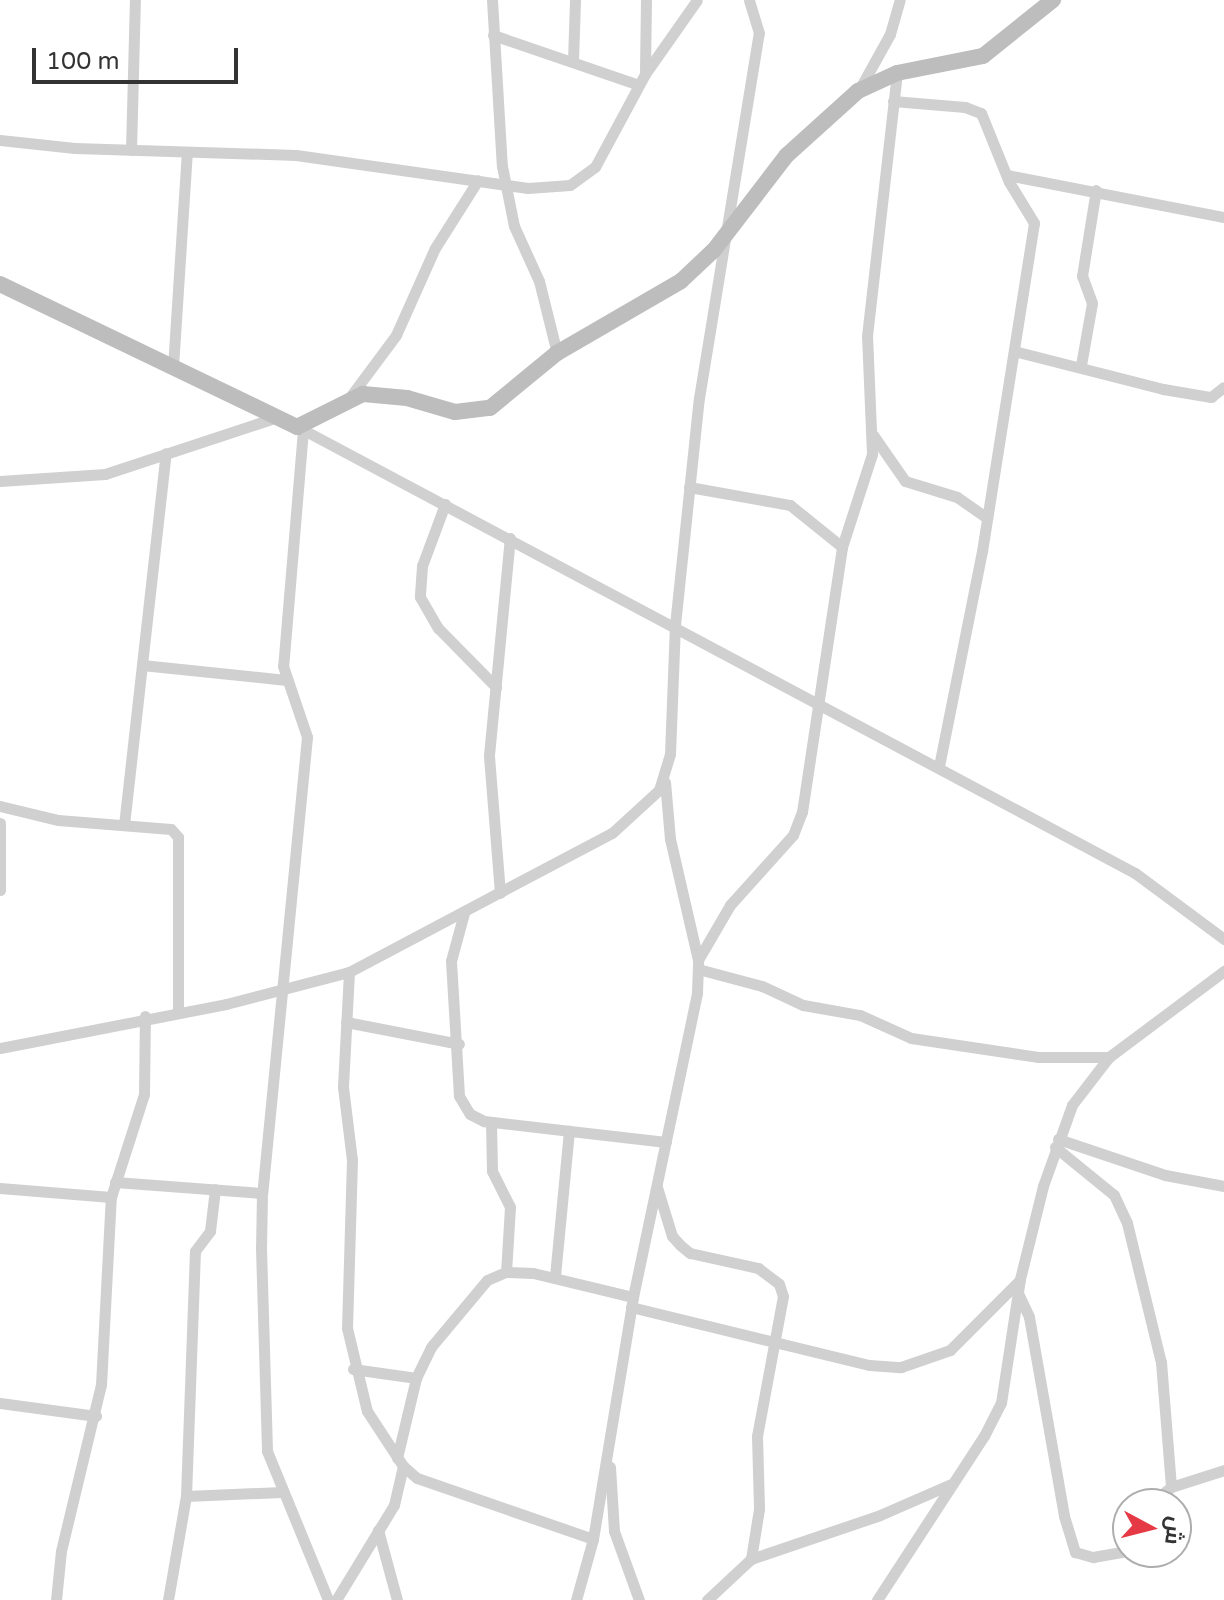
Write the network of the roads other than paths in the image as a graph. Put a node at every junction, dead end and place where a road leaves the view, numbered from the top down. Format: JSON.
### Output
{"nodes":[{"id":1,"x":135,"y":0,"type":"edge"},
{"id":2,"x":492,"y":0,"type":"edge"},
{"id":3,"x":575,"y":0,"type":"edge"},
{"id":4,"x":646,"y":0,"type":"edge"},
{"id":5,"x":697,"y":0,"type":"edge"},
{"id":6,"x":749,"y":0,"type":"edge"},
{"id":7,"x":900,"y":0,"type":"edge"},
{"id":8,"x":1053,"y":0,"type":"edge"},
{"id":9,"x":493,"y":35,"type":"junction"},
{"id":10,"x":573,"y":61,"type":"junction"},
{"id":11,"x":897,"y":73,"type":"junction"},
{"id":12,"x":642,"y":79,"type":"junction"},
{"id":13,"x":858,"y":91,"type":"junction"},
{"id":14,"x":893,"y":101,"type":"junction"},
{"id":15,"x":0,"y":140,"type":"edge"},
{"id":16,"x":131,"y":150,"type":"junction"},
{"id":17,"x":187,"y":153,"type":"junction"},
{"id":18,"x":1007,"y":175,"type":"junction"},
{"id":19,"x":478,"y":180,"type":"junction"},
{"id":20,"x":505,"y":183,"type":"junction"},
{"id":21,"x":1096,"y":190,"type":"junction"},
{"id":22,"x":1224,"y":217,"type":"edge"},
{"id":23,"x":727,"y":234,"type":"junction"},
{"id":24,"x":0,"y":284,"type":"edge"},
{"id":25,"x":1014,"y":351,"type":"junction"},
{"id":26,"x":557,"y":353,"type":"junction"},
{"id":27,"x":1081,"y":365,"type":"junction"},
{"id":28,"x":173,"y":367,"type":"junction"},
{"id":29,"x":1224,"y":387,"type":"edge"},
{"id":30,"x":350,"y":397,"type":"junction"},
{"id":31,"x":277,"y":417,"type":"junction"},
{"id":32,"x":300,"y":428,"type":"junction"},
{"id":33,"x":873,"y":435,"type":"junction"},
{"id":34,"x":166,"y":453,"type":"junction"},
{"id":35,"x":0,"y":481,"type":"edge"},
{"id":36,"x":689,"y":487,"type":"junction"},
{"id":37,"x":445,"y":504,"type":"junction"},
{"id":38,"x":987,"y":518,"type":"junction"},
{"id":39,"x":510,"y":538,"type":"junction"},
{"id":40,"x":842,"y":547,"type":"junction"},
{"id":41,"x":675,"y":625,"type":"junction"},
{"id":42,"x":142,"y":665,"type":"junction"},
{"id":43,"x":286,"y":680,"type":"junction"},
{"id":44,"x":496,"y":687,"type":"junction"},
{"id":45,"x":818,"y":701,"type":"junction"},
{"id":46,"x":939,"y":766,"type":"junction"},
{"id":47,"x":665,"y":777,"type":"junction"},
{"id":48,"x":0,"y":806,"type":"edge"},
{"id":49,"x":0,"y":823,"type":"edge"},
{"id":50,"x":124,"y":825,"type":"junction"},
{"id":51,"x":0,"y":890,"type":"edge"},
{"id":52,"x":500,"y":893,"type":"junction"},
{"id":53,"x":464,"y":913,"type":"junction"},
{"id":54,"x":1224,"y":939,"type":"edge"},
{"id":55,"x":698,"y":964,"type":"junction"},
{"id":56,"x":1224,"y":971,"type":"edge"},
{"id":57,"x":349,"y":972,"type":"junction"},
{"id":58,"x":285,"y":991,"type":"junction"},
{"id":59,"x":178,"y":1012,"type":"junction"},
{"id":60,"x":145,"y":1016,"type":"junction"},
{"id":61,"x":346,"y":1022,"type":"junction"},
{"id":62,"x":459,"y":1044,"type":"junction"},
{"id":63,"x":0,"y":1048,"type":"edge"},
{"id":64,"x":1109,"y":1057,"type":"junction"},
{"id":65,"x":491,"y":1122,"type":"junction"},
{"id":66,"x":569,"y":1131,"type":"junction"},
{"id":67,"x":666,"y":1142,"type":"junction"},
{"id":68,"x":1057,"y":1143,"type":"junction"},
{"id":69,"x":115,"y":1182,"type":"junction"},
{"id":70,"x":657,"y":1185,"type":"junction"},
{"id":71,"x":1224,"y":1186,"type":"edge"},
{"id":72,"x":0,"y":1188,"type":"edge"},
{"id":73,"x":215,"y":1189,"type":"junction"},
{"id":74,"x":262,"y":1193,"type":"junction"},
{"id":75,"x":111,"y":1197,"type":"junction"},
{"id":76,"x":506,"y":1272,"type":"junction"},
{"id":77,"x":555,"y":1276,"type":"junction"},
{"id":78,"x":1020,"y":1279,"type":"junction"},
{"id":79,"x":1018,"y":1293,"type":"junction"},
{"id":80,"x":632,"y":1302,"type":"junction"},
{"id":81,"x":776,"y":1343,"type":"junction"},
{"id":82,"x":353,"y":1369,"type":"junction"},
{"id":83,"x":416,"y":1378,"type":"junction"},
{"id":84,"x":0,"y":1403,"type":"edge"},
{"id":85,"x":96,"y":1416,"type":"junction"},
{"id":86,"x":609,"y":1450,"type":"junction"},
{"id":87,"x":400,"y":1462,"type":"junction"},
{"id":88,"x":1224,"y":1470,"type":"edge"},
{"id":89,"x":952,"y":1483,"type":"junction"},
{"id":90,"x":1171,"y":1487,"type":"joint"},
{"id":91,"x":282,"y":1492,"type":"junction"},
{"id":92,"x":186,"y":1496,"type":"junction"},
{"id":93,"x":378,"y":1530,"type":"junction"},
{"id":94,"x":593,"y":1539,"type":"junction"},
{"id":95,"x":1112,"y":1554,"type":"edge"},
{"id":96,"x":751,"y":1559,"type":"junction"},
{"id":97,"x":56,"y":1600,"type":"edge"},
{"id":98,"x":168,"y":1600,"type":"edge"},
{"id":99,"x":328,"y":1600,"type":"edge"},
{"id":100,"x":336,"y":1600,"type":"edge"},
{"id":101,"x":397,"y":1600,"type":"edge"},
{"id":102,"x":576,"y":1600,"type":"edge"},
{"id":103,"x":639,"y":1600,"type":"edge"},
{"id":104,"x":707,"y":1600,"type":"edge"},
{"id":105,"x":877,"y":1600,"type":"edge"}],
"edges":[{"from":1,"to":16,"type":"street"},
{"from":2,"to":9,"type":"street"},
{"from":3,"to":10,"type":"street"},
{"from":4,"to":12,"type":"street"},
{"from":5,"to":12,"type":"street"},
{"from":6,"to":23,"type":"street"},
{"from":7,"to":13,"type":"street"},
{"from":8,"to":11,"type":"street"},
{"from":9,"to":10,"type":"street"},
{"from":9,"to":20,"type":"street"},
{"from":10,"to":12,"type":"street"},
{"from":11,"to":13,"type":"street"},
{"from":11,"to":14,"type":"street"},
{"from":12,"to":20,"type":"street"},
{"from":13,"to":23,"type":"street"},
{"from":14,"to":18,"type":"street"},
{"from":14,"to":33,"type":"street"},
{"from":15,"to":16,"type":"street"},
{"from":16,"to":17,"type":"street"},
{"from":17,"to":19,"type":"street"},
{"from":17,"to":28,"type":"street"},
{"from":18,"to":21,"type":"street"},
{"from":18,"to":25,"type":"street"},
{"from":19,"to":20,"type":"street"},
{"from":19,"to":30,"type":"street"},
{"from":20,"to":26,"type":"street"},
{"from":21,"to":22,"type":"street"},
{"from":21,"to":27,"type":"street"},
{"from":23,"to":26,"type":"street"},
{"from":23,"to":36,"type":"street"},
{"from":24,"to":28,"type":"street"},
{"from":25,"to":27,"type":"street"},
{"from":25,"to":38,"type":"street"},
{"from":26,"to":30,"type":"street"},
{"from":27,"to":29,"type":"street"},
{"from":28,"to":31,"type":"street"},
{"from":30,"to":32,"type":"street"},
{"from":31,"to":32,"type":"street"},
{"from":31,"to":34,"type":"street"},
{"from":32,"to":37,"type":"street"},
{"from":32,"to":43,"type":"street"},
{"from":33,"to":38,"type":"street"},
{"from":33,"to":40,"type":"street"},
{"from":34,"to":35,"type":"street"},
{"from":34,"to":42,"type":"street"},
{"from":36,"to":40,"type":"street"},
{"from":36,"to":41,"type":"street"},
{"from":37,"to":39,"type":"street"},
{"from":37,"to":44,"type":"street"},
{"from":38,"to":46,"type":"street"},
{"from":39,"to":41,"type":"street"},
{"from":39,"to":44,"type":"street"},
{"from":40,"to":45,"type":"street"},
{"from":41,"to":45,"type":"street"},
{"from":41,"to":47,"type":"street"},
{"from":42,"to":43,"type":"street"},
{"from":42,"to":50,"type":"street"},
{"from":43,"to":58,"type":"street"},
{"from":44,"to":52,"type":"street"},
{"from":45,"to":46,"type":"street"},
{"from":45,"to":55,"type":"street"},
{"from":46,"to":54,"type":"street"},
{"from":47,"to":52,"type":"street"},
{"from":47,"to":55,"type":"street"},
{"from":48,"to":50,"type":"street"},
{"from":49,"to":51,"type":"street"},
{"from":50,"to":59,"type":"street"},
{"from":52,"to":53,"type":"street"},
{"from":53,"to":57,"type":"street"},
{"from":53,"to":62,"type":"street"},
{"from":55,"to":64,"type":"street"},
{"from":55,"to":67,"type":"street"},
{"from":56,"to":64,"type":"street"},
{"from":57,"to":58,"type":"street"},
{"from":57,"to":61,"type":"street"},
{"from":58,"to":59,"type":"street"},
{"from":58,"to":74,"type":"street"},
{"from":59,"to":60,"type":"street"},
{"from":60,"to":63,"type":"street"},
{"from":60,"to":69,"type":"street"},
{"from":61,"to":62,"type":"street"},
{"from":61,"to":82,"type":"street"},
{"from":62,"to":65,"type":"street"},
{"from":64,"to":68,"type":"street"},
{"from":65,"to":66,"type":"street"},
{"from":65,"to":76,"type":"street"},
{"from":66,"to":67,"type":"street"},
{"from":66,"to":77,"type":"street"},
{"from":67,"to":70,"type":"street"},
{"from":68,"to":71,"type":"street"},
{"from":68,"to":78,"type":"street"},
{"from":68,"to":90,"type":"street"},
{"from":69,"to":73,"type":"street"},
{"from":69,"to":75,"type":"street"},
{"from":70,"to":80,"type":"street"},
{"from":70,"to":81,"type":"street"},
{"from":72,"to":75,"type":"street"},
{"from":73,"to":74,"type":"street"},
{"from":73,"to":92,"type":"street"},
{"from":74,"to":91,"type":"street"},
{"from":75,"to":85,"type":"street"},
{"from":76,"to":77,"type":"street"},
{"from":76,"to":83,"type":"street"},
{"from":77,"to":80,"type":"street"},
{"from":78,"to":79,"type":"street"},
{"from":78,"to":81,"type":"street"},
{"from":79,"to":89,"type":"street"},
{"from":79,"to":95,"type":"street"},
{"from":80,"to":81,"type":"street"},
{"from":80,"to":86,"type":"street"},
{"from":81,"to":96,"type":"street"},
{"from":82,"to":83,"type":"street"},
{"from":82,"to":87,"type":"street"},
{"from":83,"to":87,"type":"street"},
{"from":84,"to":85,"type":"street"},
{"from":85,"to":97,"type":"street"},
{"from":86,"to":94,"type":"street"},
{"from":86,"to":103,"type":"street"},
{"from":87,"to":93,"type":"street"},
{"from":87,"to":94,"type":"street"},
{"from":88,"to":90,"type":"street"},
{"from":89,"to":96,"type":"street"},
{"from":89,"to":105,"type":"street"},
{"from":91,"to":92,"type":"street"},
{"from":91,"to":99,"type":"street"},
{"from":92,"to":98,"type":"street"},
{"from":93,"to":100,"type":"street"},
{"from":93,"to":101,"type":"street"},
{"from":94,"to":102,"type":"street"},
{"from":96,"to":104,"type":"street"}]}
